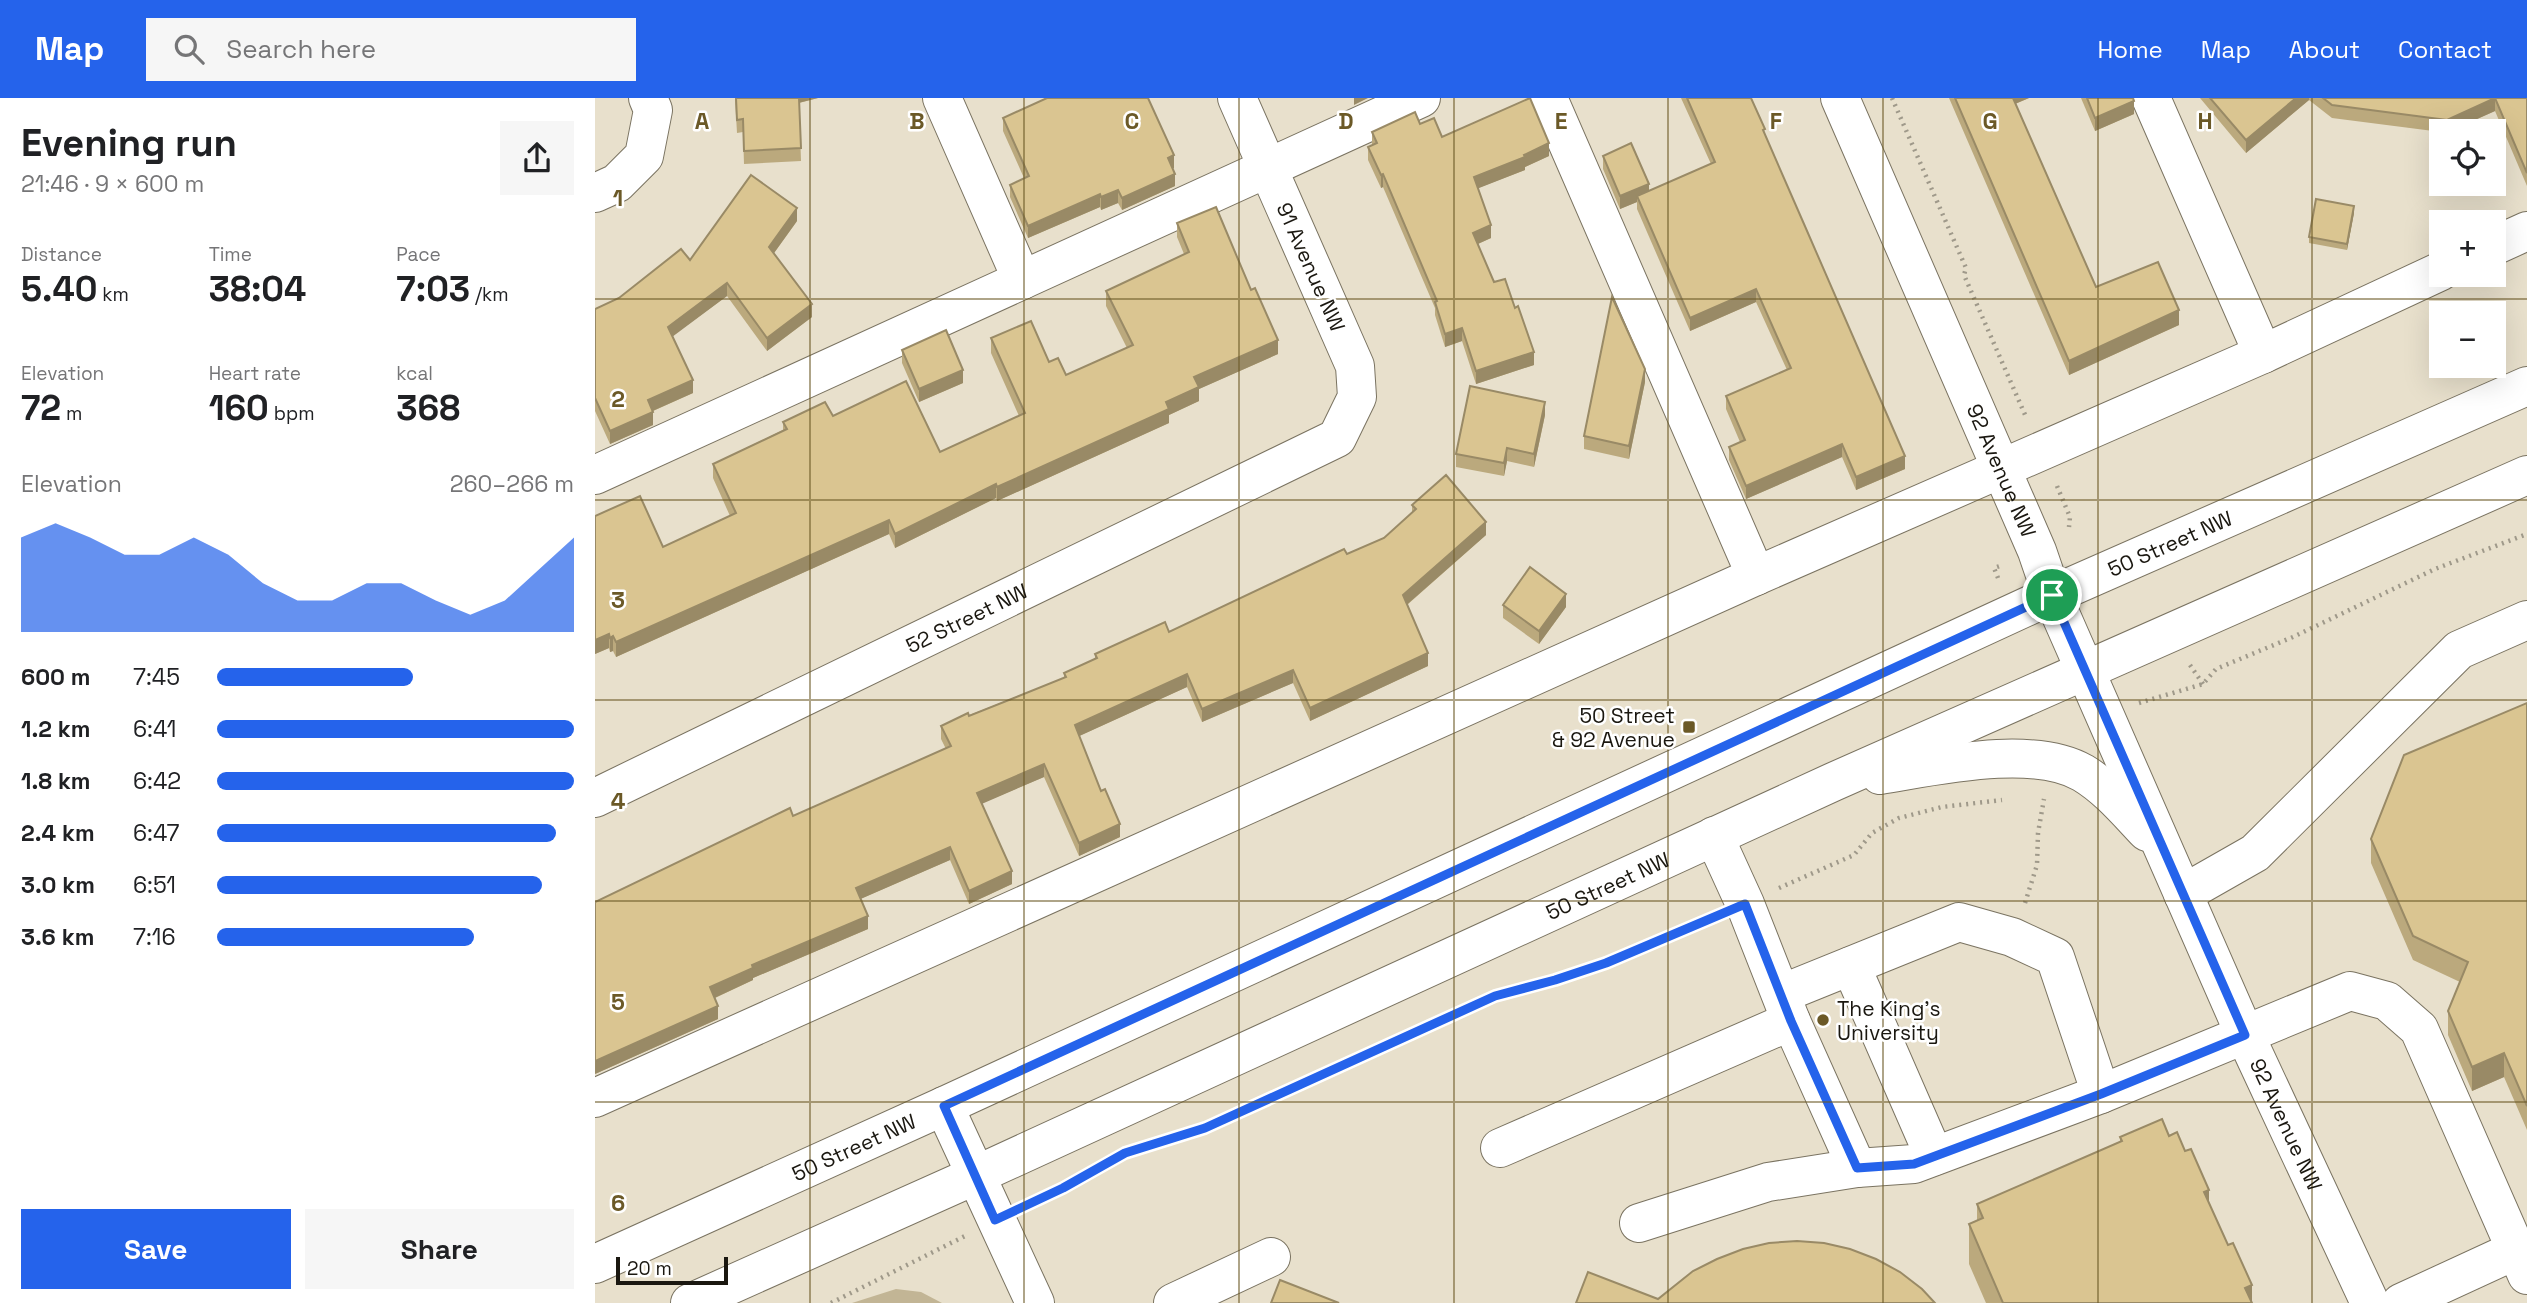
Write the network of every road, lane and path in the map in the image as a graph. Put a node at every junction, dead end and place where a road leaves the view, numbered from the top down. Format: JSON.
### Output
{"nodes":[{"id":1,"x":648,"y":98,"type":"edge"},
{"id":2,"x":942,"y":98,"type":"edge"},
{"id":3,"x":1237,"y":98,"type":"edge"},
{"id":4,"x":1422,"y":98,"type":"edge"},
{"id":5,"x":1548,"y":98,"type":"edge"},
{"id":6,"x":1840,"y":98,"type":"edge"},
{"id":7,"x":1892,"y":98,"type":"edge"},
{"id":8,"x":2151,"y":98,"type":"edge"},
{"id":9,"x":1268,"y":168,"type":"junction"},
{"id":10,"x":595,"y":193,"type":"edge"},
{"id":11,"x":2527,"y":231,"type":"edge"},
{"id":12,"x":2506,"y":241,"type":"edge"},
{"id":13,"x":2429,"y":277,"type":"edge"},
{"id":14,"x":1022,"y":280,"type":"junction"},
{"id":15,"x":2263,"y":354,"type":"junction"},
{"id":16,"x":2527,"y":386,"type":"edge"},
{"id":17,"x":1337,"y":438,"type":"joint"},
{"id":18,"x":2041,"y":451,"type":"junction"},
{"id":19,"x":2000,"y":468,"type":"junction"},
{"id":20,"x":595,"y":475,"type":"edge"},
{"id":21,"x":2527,"y":475,"type":"edge"},
{"id":22,"x":2527,"y":534,"type":"edge"},
{"id":23,"x":2068,"y":538,"type":"dead end"},
{"id":24,"x":1756,"y":576,"type":"junction"},
{"id":25,"x":2052,"y":595,"type":"junction"},
{"id":26,"x":2527,"y":620,"type":"edge"},
{"id":27,"x":2086,"y":669,"type":"junction"},
{"id":28,"x":2203,"y":684,"type":"dead end"},
{"id":29,"x":1833,"y":782,"type":"junction"},
{"id":30,"x":2032,"y":796,"type":"dead end"},
{"id":31,"x":595,"y":798,"type":"edge"},
{"id":32,"x":2010,"y":798,"type":"dead end"},
{"id":33,"x":1714,"y":836,"type":"junction"},
{"id":34,"x":2162,"y":849,"type":"junction"},
{"id":35,"x":2183,"y":894,"type":"junction"},
{"id":36,"x":1745,"y":904,"type":"junction"},
{"id":37,"x":2012,"y":937,"type":"junction"},
{"id":38,"x":1851,"y":966,"type":"junction"},
{"id":39,"x":1786,"y":1008,"type":"junction"},
{"id":40,"x":2245,"y":1035,"type":"junction"},
{"id":41,"x":2101,"y":1094,"type":"junction"},
{"id":42,"x":595,"y":1098,"type":"edge"},
{"id":43,"x":944,"y":1106,"type":"junction"},
{"id":44,"x":1500,"y":1148,"type":"dead end"},
{"id":45,"x":1934,"y":1156,"type":"junction"},
{"id":46,"x":1857,"y":1168,"type":"junction"},
{"id":47,"x":974,"y":1176,"type":"junction"},
{"id":48,"x":995,"y":1220,"type":"junction"},
{"id":49,"x":1640,"y":1223,"type":"dead end"},
{"id":50,"x":1271,"y":1257,"type":"dead end"},
{"id":51,"x":2522,"y":1263,"type":"edge"},
{"id":52,"x":595,"y":1264,"type":"edge"},
{"id":53,"x":689,"y":1303,"type":"edge"},
{"id":54,"x":831,"y":1303,"type":"edge"},
{"id":55,"x":1035,"y":1303,"type":"edge"},
{"id":56,"x":1173,"y":1303,"type":"edge"},
{"id":57,"x":2370,"y":1303,"type":"edge"},
{"id":58,"x":2401,"y":1303,"type":"edge"}],
"edges":[{"from":1,"to":10,"type":"main road"},
{"from":2,"to":14,"type":"main road"},
{"from":3,"to":9,"type":"main road","name":"91 Avenue NW"},
{"from":4,"to":9,"type":"main road"},
{"from":5,"to":24,"type":"main road"},
{"from":6,"to":19,"type":"main road","name":"92 Avenue NW"},
{"from":7,"to":18,"type":"path"},
{"from":8,"to":15,"type":"main road"},
{"from":9,"to":14,"type":"main road"},
{"from":9,"to":17,"type":"main road","name":"91 Avenue NW"},
{"from":11,"to":12,"type":"main road"},
{"from":13,"to":15,"type":"main road"},
{"from":14,"to":20,"type":"main road"},
{"from":15,"to":18,"type":"main road"},
{"from":16,"to":25,"type":"main road","name":"50 Street NW"},
{"from":17,"to":31,"type":"main road","name":"52 Street NW"},
{"from":18,"to":19,"type":"main road"},
{"from":18,"to":23,"type":"path"},
{"from":19,"to":24,"type":"main road"},
{"from":19,"to":25,"type":"main road","name":"92 Avenue NW"},
{"from":21,"to":27,"type":"main road","name":"50 Street NW"},
{"from":22,"to":28,"type":"path"},
{"from":24,"to":42,"type":"main road"},
{"from":25,"to":27,"type":"main road","name":"92 Avenue NW"},
{"from":25,"to":43,"type":"main road","name":"50 Street NW"},
{"from":26,"to":35,"type":"main road"},
{"from":27,"to":29,"type":"main road","name":"50 Street NW"},
{"from":27,"to":34,"type":"main road","name":"92 Avenue NW"},
{"from":29,"to":33,"type":"main road","name":"50 Street NW"},
{"from":29,"to":34,"type":"main road"},
{"from":30,"to":37,"type":"path"},
{"from":32,"to":36,"type":"path"},
{"from":33,"to":36,"type":"main road"},
{"from":33,"to":47,"type":"main road","name":"50 Street NW"},
{"from":34,"to":35,"type":"main road","name":"92 Avenue NW"},
{"from":35,"to":40,"type":"main road","name":"92 Avenue NW"},
{"from":36,"to":39,"type":"main road"},
{"from":36,"to":48,"type":"path"},
{"from":37,"to":38,"type":"main road"},
{"from":37,"to":41,"type":"main road"},
{"from":38,"to":39,"type":"main road"},
{"from":38,"to":45,"type":"main road"},
{"from":39,"to":44,"type":"main road"},
{"from":39,"to":46,"type":"main road"},
{"from":40,"to":41,"type":"main road"},
{"from":40,"to":51,"type":"main road"},
{"from":40,"to":57,"type":"main road","name":"92 Avenue NW"},
{"from":41,"to":45,"type":"main road"},
{"from":43,"to":47,"type":"main road"},
{"from":43,"to":52,"type":"main road","name":"50 Street NW"},
{"from":45,"to":46,"type":"main road"},
{"from":46,"to":49,"type":"main road"},
{"from":47,"to":48,"type":"main road"},
{"from":47,"to":53,"type":"main road","name":"50 Street NW"},
{"from":48,"to":54,"type":"path"},
{"from":48,"to":55,"type":"main road"},
{"from":50,"to":56,"type":"main road"},
{"from":51,"to":58,"type":"main road"}]}
